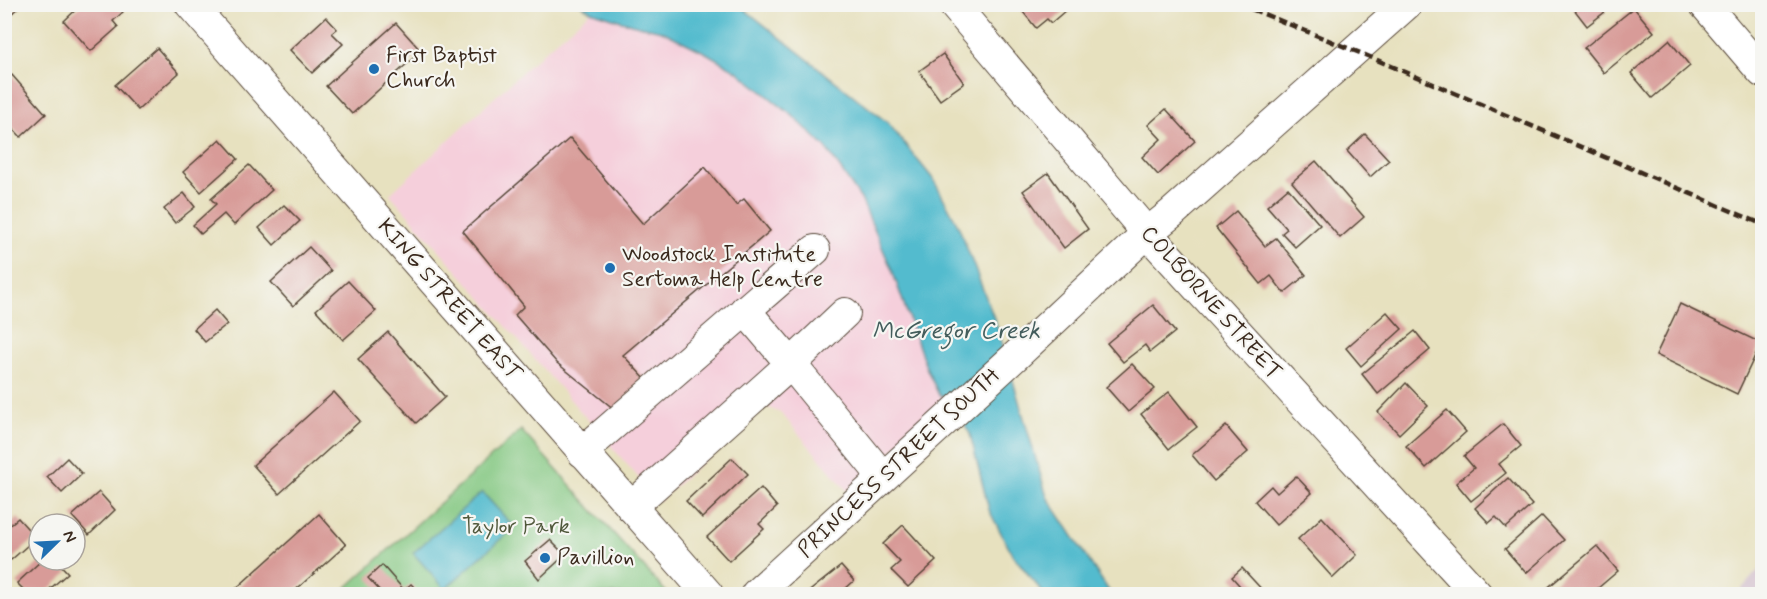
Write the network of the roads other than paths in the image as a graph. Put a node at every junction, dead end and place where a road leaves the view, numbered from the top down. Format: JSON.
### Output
{"nodes":[{"id":1,"x":190,"y":4,"type":"edge"},
{"id":2,"x":953,"y":4,"type":"edge"},
{"id":3,"x":1407,"y":4,"type":"edge"},
{"id":4,"x":1704,"y":4,"type":"edge"},
{"id":5,"x":1762,"y":72,"type":"edge"},
{"id":6,"x":1147,"y":233,"type":"junction"},
{"id":7,"x":815,"y":250,"type":"dead end"},
{"id":8,"x":745,"y":310,"type":"junction"},
{"id":9,"x":845,"y":313,"type":"dead end"},
{"id":10,"x":791,"y":364,"type":"junction"},
{"id":11,"x":582,"y":452,"type":"junction"},
{"id":12,"x":883,"y":477,"type":"junction"},
{"id":13,"x":631,"y":507,"type":"junction"},
{"id":14,"x":708,"y":594,"type":"edge"},
{"id":15,"x":756,"y":594,"type":"edge"},
{"id":16,"x":1477,"y":594,"type":"edge"}],
"edges":[{"from":1,"to":11,"type":"street","name":"KING STREET EAST"},
{"from":2,"to":6,"type":"street","name":"COLBORNE STREET"},
{"from":3,"to":6,"type":"street","name":"PRINCESS STREET SOUTH"},
{"from":4,"to":5,"type":"street"},
{"from":6,"to":12,"type":"street","name":"PRINCESS STREET SOUTH"},
{"from":6,"to":16,"type":"street","name":"COLBORNE STREET"},
{"from":7,"to":8,"type":"street"},
{"from":8,"to":10,"type":"street"},
{"from":8,"to":11,"type":"street"},
{"from":9,"to":10,"type":"street"},
{"from":10,"to":12,"type":"street"},
{"from":10,"to":13,"type":"street"},
{"from":11,"to":13,"type":"street","name":"KING STREET EAST"},
{"from":12,"to":15,"type":"street","name":"PRINCESS STREET SOUTH"},
{"from":13,"to":14,"type":"street","name":"KING STREET EAST"}]}
